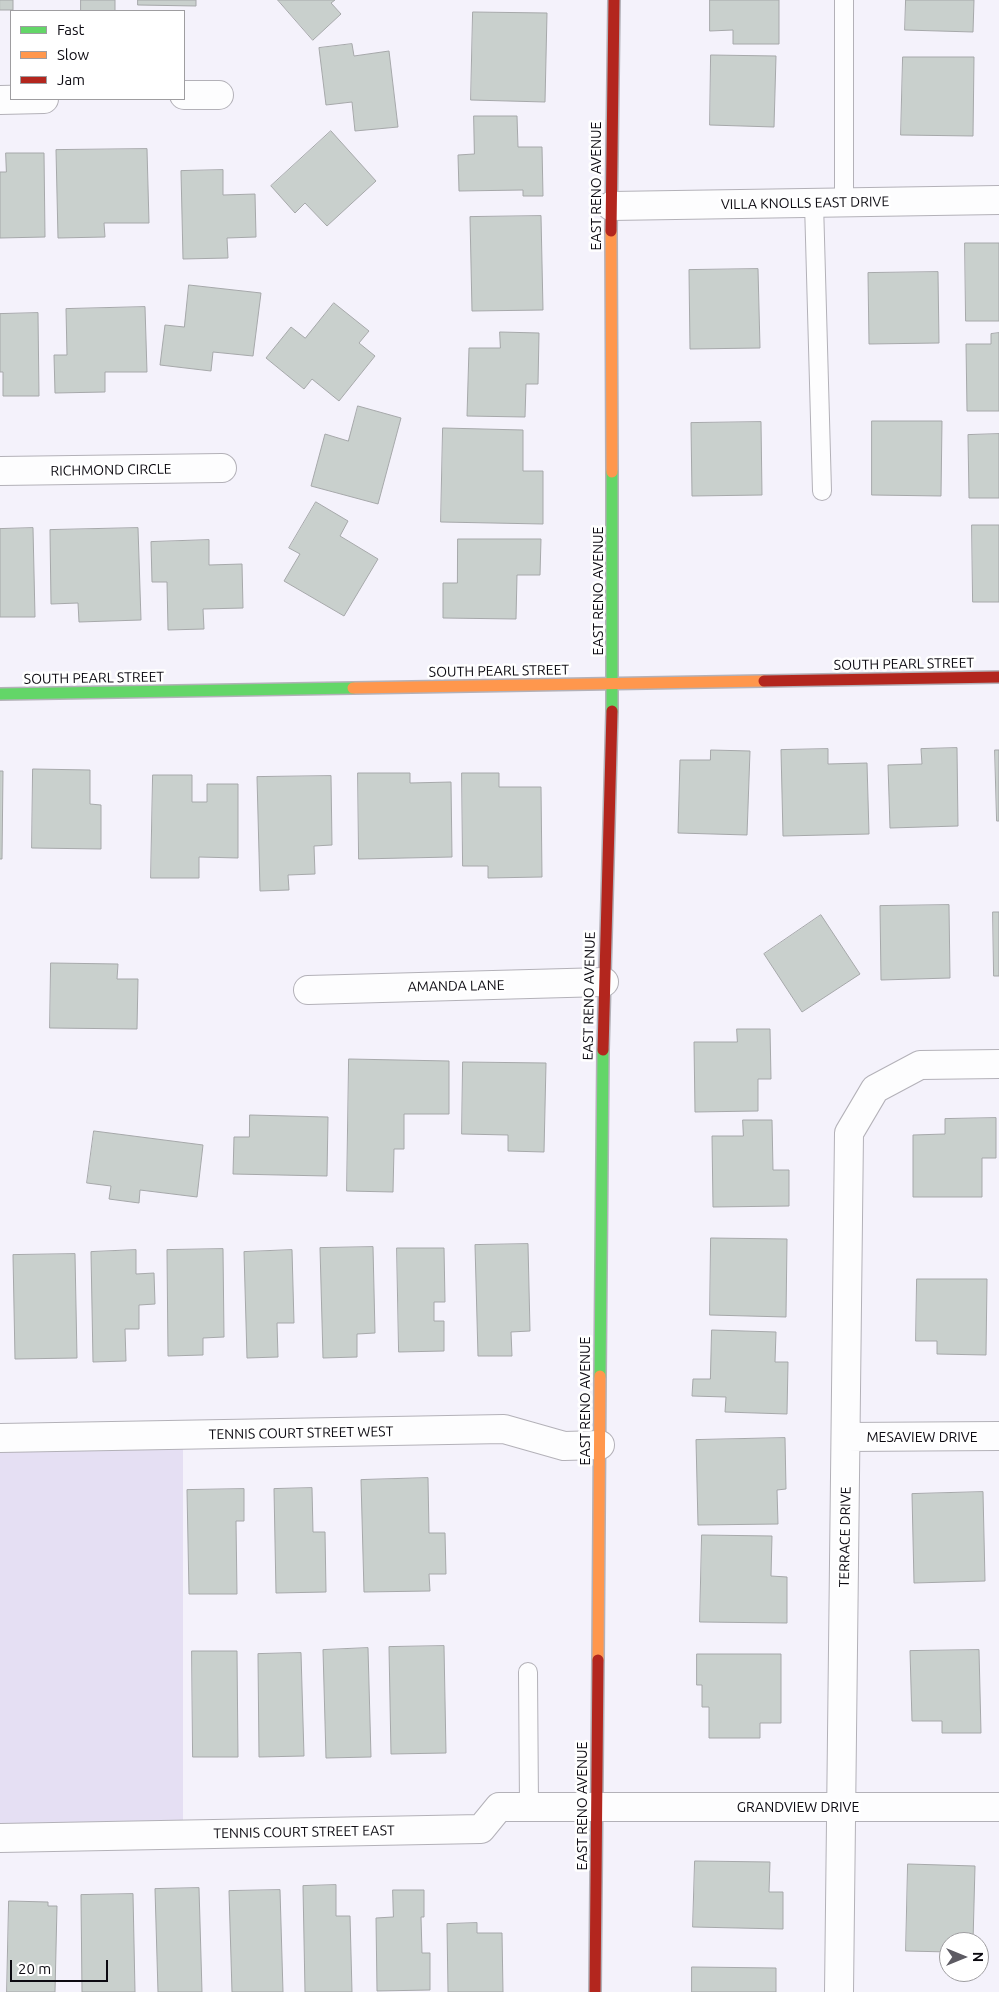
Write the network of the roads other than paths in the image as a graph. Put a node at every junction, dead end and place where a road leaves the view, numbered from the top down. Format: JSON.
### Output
{"nodes":[{"id":1,"x":614,"y":0,"type":"edge"},
{"id":2,"x":844,"y":0,"type":"edge"},
{"id":3,"x":219,"y":95,"type":"dead end"},
{"id":4,"x":185,"y":96,"type":"edge"},
{"id":5,"x":999,"y":200,"type":"edge"},
{"id":6,"x":844,"y":202,"type":"junction"},
{"id":7,"x":814,"y":203,"type":"junction"},
{"id":8,"x":611,"y":206,"type":"junction"},
{"id":9,"x":222,"y":468,"type":"dead end"},
{"id":10,"x":0,"y":471,"type":"edge"},
{"id":11,"x":822,"y":491,"type":"dead end"},
{"id":12,"x":999,"y":677,"type":"edge"},
{"id":13,"x":613,"y":684,"type":"junction"},
{"id":14,"x":0,"y":694,"type":"edge"},
{"id":15,"x":604,"y":982,"type":"junction"},
{"id":16,"x":308,"y":990,"type":"dead end"},
{"id":17,"x":999,"y":1064,"type":"edge"},
{"id":18,"x":999,"y":1436,"type":"edge"},
{"id":19,"x":846,"y":1437,"type":"junction"},
{"id":20,"x":0,"y":1438,"type":"edge"},
{"id":21,"x":600,"y":1445,"type":"junction"},
{"id":22,"x":528,"y":1672,"type":"dead end"},
{"id":23,"x":529,"y":1806,"type":"junction"},
{"id":24,"x":597,"y":1806,"type":"junction"},
{"id":25,"x":842,"y":1807,"type":"junction"},
{"id":26,"x":999,"y":1807,"type":"edge"},
{"id":27,"x":0,"y":1838,"type":"edge"},
{"id":28,"x":595,"y":1992,"type":"edge"},
{"id":29,"x":839,"y":1992,"type":"edge"}],
"edges":[{"from":1,"to":8,"type":"street","name":"EAST RENO AVENUE"},
{"from":2,"to":6,"type":"lane"},
{"from":3,"to":4,"type":"street"},
{"from":5,"to":6,"type":"street","name":"VILLA KNOLLS EAST DRIVE"},
{"from":6,"to":7,"type":"street","name":"VILLA KNOLLS EAST DRIVE"},
{"from":7,"to":8,"type":"street","name":"VILLA KNOLLS EAST DRIVE"},
{"from":7,"to":11,"type":"lane"},
{"from":8,"to":13,"type":"street","name":"EAST RENO AVENUE"},
{"from":9,"to":10,"type":"street","name":"RICHMOND CIRCLE"},
{"from":12,"to":13,"type":"street","name":"SOUTH PEARL STREET"},
{"from":13,"to":14,"type":"street","name":"SOUTH PEARL STREET"},
{"from":13,"to":15,"type":"street","name":"EAST RENO AVENUE"},
{"from":15,"to":16,"type":"street","name":"AMANDA LANE"},
{"from":15,"to":21,"type":"street","name":"EAST RENO AVENUE"},
{"from":17,"to":19,"type":"street","name":"TERRACE DRIVE"},
{"from":18,"to":19,"type":"street","name":"MESAVIEW DRIVE"},
{"from":19,"to":25,"type":"street","name":"TERRACE DRIVE"},
{"from":20,"to":21,"type":"street","name":"TENNIS COURT STREET WEST"},
{"from":21,"to":24,"type":"street","name":"EAST RENO AVENUE"},
{"from":22,"to":23,"type":"lane"},
{"from":23,"to":24,"type":"street","name":"TENNIS COURT STREET EAST"},
{"from":23,"to":27,"type":"street","name":"TENNIS COURT STREET EAST"},
{"from":24,"to":25,"type":"street","name":"GRANDVIEW DRIVE"},
{"from":24,"to":28,"type":"street","name":"EAST RENO AVENUE"},
{"from":25,"to":26,"type":"street","name":"GRANDVIEW DRIVE"},
{"from":25,"to":29,"type":"street","name":"TERRACE DRIVE"}]}
